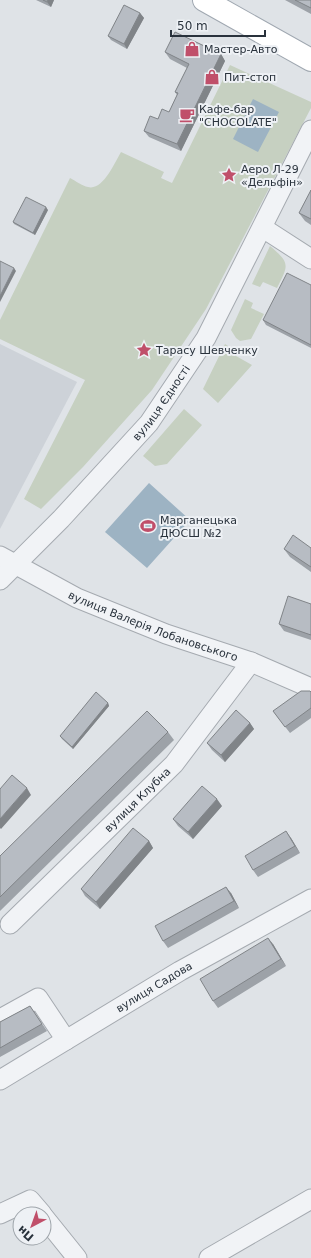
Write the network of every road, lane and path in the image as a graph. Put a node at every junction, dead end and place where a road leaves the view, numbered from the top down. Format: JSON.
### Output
{"nodes":[{"id":1,"x":205,"y":0,"type":"edge"},
{"id":2,"x":311,"y":60,"type":"edge"},
{"id":3,"x":311,"y":130,"type":"edge"},
{"id":4,"x":263,"y":228,"type":"junction"},
{"id":5,"x":311,"y":259,"type":"edge"},
{"id":6,"x":8,"y":560,"type":"edge"},
{"id":7,"x":0,"y":580,"type":"edge"},
{"id":8,"x":251,"y":662,"type":"junction"},
{"id":9,"x":311,"y":688,"type":"edge"},
{"id":10,"x":311,"y":899,"type":"edge"},
{"id":11,"x":10,"y":924,"type":"dead end"},
{"id":12,"x":0,"y":1018,"type":"edge"},
{"id":13,"x":66,"y":1040,"type":"junction"},
{"id":14,"x":0,"y":1080,"type":"edge"},
{"id":15,"x":311,"y":1199,"type":"edge"},
{"id":16,"x":12,"y":1212,"type":"edge"},
{"id":17,"x":0,"y":1214,"type":"edge"},
{"id":18,"x":52,"y":1227,"type":"edge"},
{"id":19,"x":77,"y":1258,"type":"edge"},
{"id":20,"x":210,"y":1258,"type":"edge"}],
"edges":[{"from":1,"to":2,"type":"main road"},
{"from":3,"to":4,"type":"street","name":"вулиця Єдності"},
{"from":4,"to":5,"type":"street"},
{"from":4,"to":6,"type":"street","name":"вулиця Єдності"},
{"from":6,"to":7,"type":"street","name":"вулиця Єдності"},
{"from":6,"to":8,"type":"street","name":"вулиця Валерія Лобановського"},
{"from":8,"to":9,"type":"street","name":"вулиця Валерія Лобановського"},
{"from":8,"to":11,"type":"street","name":"вулиця Клубна"},
{"from":10,"to":13,"type":"street","name":"вулиця Садова"},
{"from":12,"to":13,"type":"street"},
{"from":13,"to":14,"type":"street","name":"вулиця Садова"},
{"from":15,"to":20,"type":"street"},
{"from":16,"to":17,"type":"street"},
{"from":18,"to":19,"type":"street"}]}
